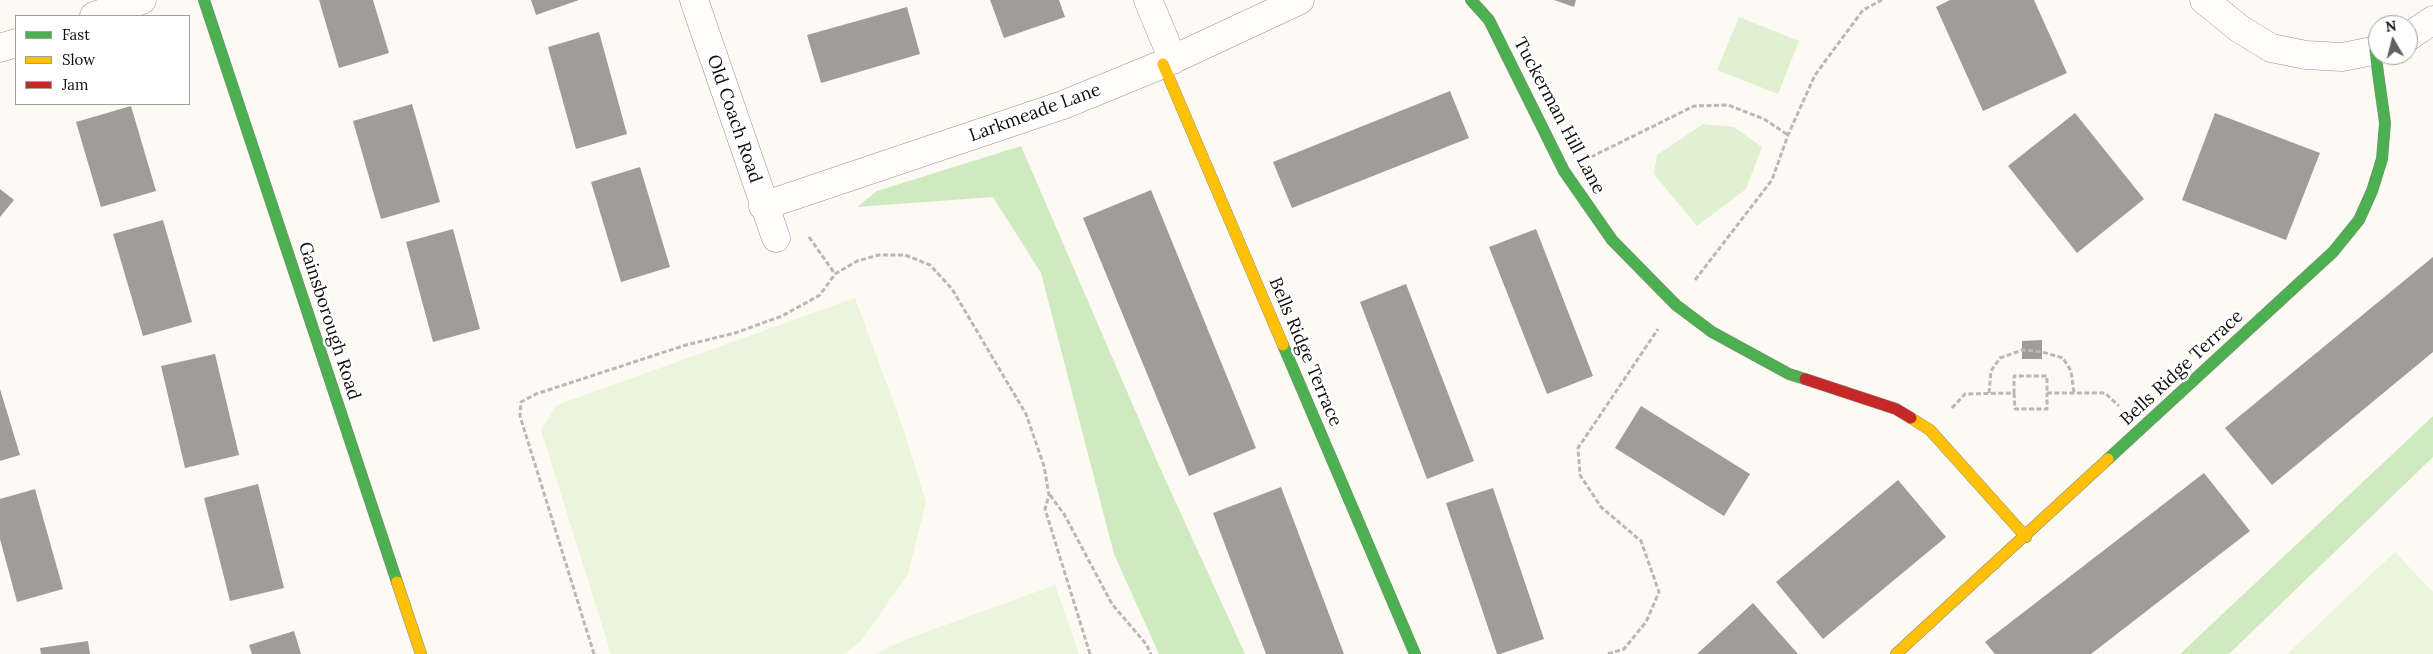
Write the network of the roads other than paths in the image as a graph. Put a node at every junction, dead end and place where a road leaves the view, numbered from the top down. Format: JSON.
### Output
{"nodes":[{"id":1,"x":142,"y":0,"type":"edge"},
{"id":2,"x":204,"y":0,"type":"edge"},
{"id":3,"x":694,"y":0,"type":"edge"},
{"id":4,"x":1148,"y":0,"type":"edge"},
{"id":5,"x":1300,"y":0,"type":"edge"},
{"id":6,"x":1471,"y":0,"type":"edge"},
{"id":7,"x":2204,"y":0,"type":"edge"},
{"id":8,"x":97,"y":15,"type":"edge"},
{"id":9,"x":2433,"y":20,"type":"edge"},
{"id":10,"x":2418,"y":30,"type":"edge"},
{"id":11,"x":15,"y":43,"type":"edge"},
{"id":12,"x":0,"y":48,"type":"edge"},
{"id":13,"x":2368,"y":52,"type":"edge"},
{"id":14,"x":1168,"y":62,"type":"junction"},
{"id":15,"x":2378,"y":65,"type":"edge"},
{"id":16,"x":764,"y":206,"type":"junction"},
{"id":17,"x":776,"y":238,"type":"dead end"},
{"id":18,"x":2026,"y":537,"type":"junction"},
{"id":19,"x":421,"y":654,"type":"edge"},
{"id":20,"x":1415,"y":654,"type":"edge"},
{"id":21,"x":1896,"y":654,"type":"edge"}],
"edges":[{"from":1,"to":8,"type":"street"},
{"from":2,"to":19,"type":"street","name":"Gainsborough Road"},
{"from":3,"to":16,"type":"street","name":"Old Coach Road"},
{"from":4,"to":14,"type":"street"},
{"from":5,"to":14,"type":"street","name":"Larkmeade Lane"},
{"from":6,"to":18,"type":"street","name":"Tuckerman Hill Lane"},
{"from":7,"to":13,"type":"street"},
{"from":9,"to":10,"type":"street"},
{"from":11,"to":12,"type":"street"},
{"from":14,"to":16,"type":"street","name":"Larkmeade Lane"},
{"from":14,"to":20,"type":"street","name":"Bells Ridge Terrace"},
{"from":15,"to":18,"type":"street","name":"Bells Ridge Terrace"},
{"from":16,"to":17,"type":"street","name":"Old Coach Road"},
{"from":18,"to":21,"type":"street","name":"Bells Ridge Terrace"}]}
